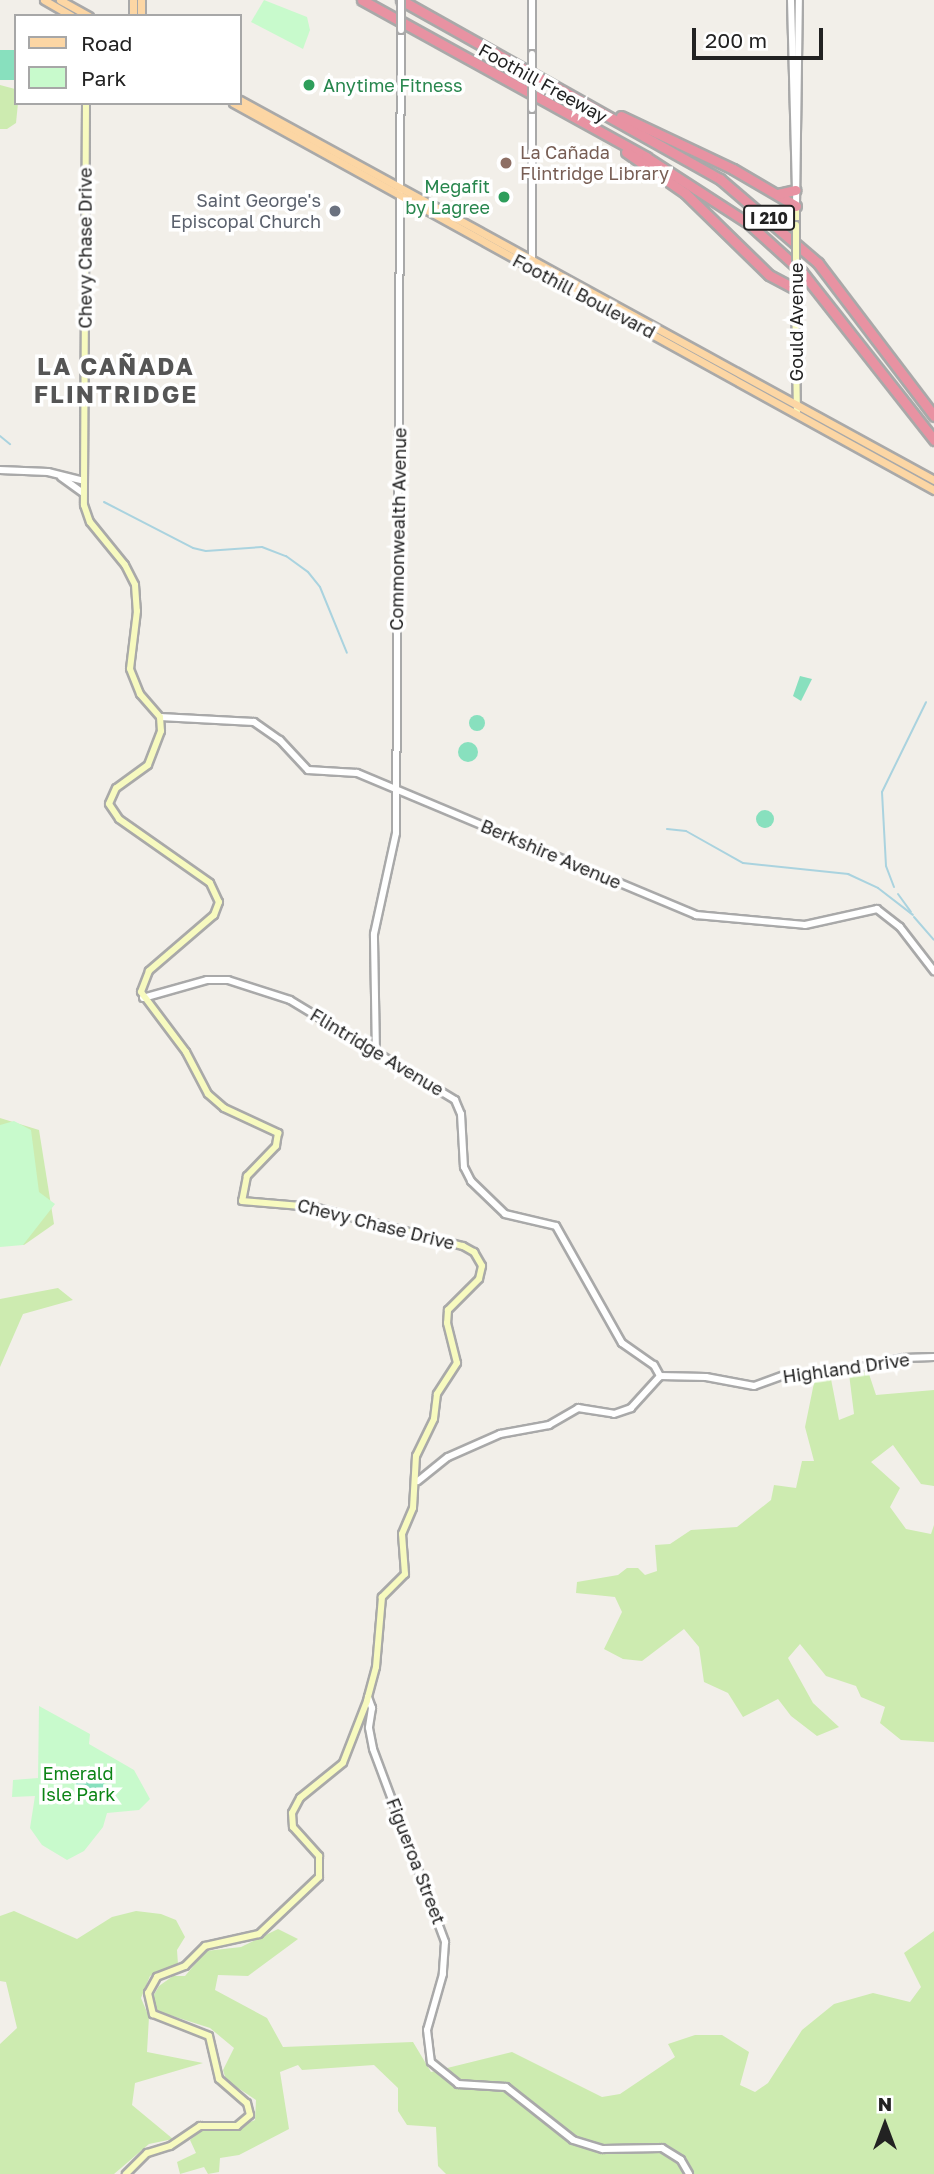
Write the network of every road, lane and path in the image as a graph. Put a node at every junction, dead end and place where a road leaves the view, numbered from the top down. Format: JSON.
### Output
{"nodes":[{"id":1,"x":44,"y":0,"type":"edge"},
{"id":2,"x":60,"y":0,"type":"edge"},
{"id":3,"x":352,"y":0,"type":"edge"},
{"id":4,"x":362,"y":0,"type":"edge"},
{"id":5,"x":403,"y":0,"type":"edge"},
{"id":6,"x":532,"y":0,"type":"edge"},
{"id":7,"x":791,"y":0,"type":"edge"},
{"id":8,"x":799,"y":0,"type":"edge"},
{"id":9,"x":68,"y":14,"type":"edge"},
{"id":10,"x":85,"y":14,"type":"edge"},
{"id":11,"x":400,"y":26,"type":"junction"},
{"id":12,"x":550,"y":83,"type":"junction"},
{"id":13,"x":242,"y":101,"type":"edge"},
{"id":14,"x":86,"y":105,"type":"edge"},
{"id":15,"x":237,"y":105,"type":"edge"},
{"id":16,"x":578,"y":120,"type":"junction"},
{"id":17,"x":796,"y":190,"type":"junction"},
{"id":18,"x":400,"y":192,"type":"junction"},
{"id":19,"x":775,"y":194,"type":"junction"},
{"id":20,"x":796,"y":206,"type":"junction"},
{"id":21,"x":532,"y":264,"type":"junction"},
{"id":22,"x":796,"y":286,"type":"junction"},
{"id":23,"x":796,"y":409,"type":"junction"},
{"id":24,"x":934,"y":416,"type":"edge"},
{"id":25,"x":934,"y":440,"type":"edge"},
{"id":26,"x":0,"y":470,"type":"edge"},
{"id":27,"x":59,"y":476,"type":"junction"},
{"id":28,"x":934,"y":480,"type":"edge"},
{"id":29,"x":83,"y":481,"type":"junction"},
{"id":30,"x":934,"y":490,"type":"edge"},
{"id":31,"x":83,"y":493,"type":"junction"},
{"id":32,"x":160,"y":718,"type":"junction"},
{"id":33,"x":396,"y":789,"type":"junction"},
{"id":34,"x":934,"y":971,"type":"edge"},
{"id":35,"x":142,"y":998,"type":"junction"},
{"id":36,"x":376,"y":1054,"type":"junction"},
{"id":37,"x":934,"y":1357,"type":"edge"},
{"id":38,"x":660,"y":1376,"type":"junction"},
{"id":39,"x":416,"y":1468,"type":"junction"},
{"id":40,"x":429,"y":1473,"type":"junction"},
{"id":41,"x":418,"y":1480,"type":"junction"},
{"id":42,"x":368,"y":1697,"type":"junction"},
{"id":43,"x":126,"y":2174,"type":"edge"},
{"id":44,"x":690,"y":2174,"type":"edge"}],
"edges":[{"from":1,"to":9,"type":"main road"},
{"from":2,"to":10,"type":"main road"},
{"from":3,"to":11,"type":"highway"},
{"from":4,"to":11,"type":"highway","name":"Foothill Freeway","number":"I 210"},
{"from":5,"to":11,"type":"street","name":"Commonwealth Avenue","bridge":true},
{"from":5,"to":12,"type":"highway","name":"Foothill Freeway","number":"I 210"},
{"from":6,"to":21,"type":"street","bridge":true},
{"from":7,"to":17,"type":"street","name":"Gould Avenue"},
{"from":8,"to":17,"type":"street","name":"Gould Avenue"},
{"from":11,"to":16,"type":"highway","name":"Foothill Freeway","number":"I 210"},
{"from":11,"to":18,"type":"street","name":"Commonwealth Avenue"},
{"from":12,"to":19,"type":"highway"},
{"from":12,"to":24,"type":"highway","name":"Foothill Freeway","number":"I 210"},
{"from":13,"to":18,"type":"main road","name":"Foothill Boulevard"},
{"from":14,"to":29,"type":"main road","name":"Chevy Chase Drive"},
{"from":15,"to":18,"type":"main road","name":"Foothill Boulevard"},
{"from":16,"to":22,"type":"highway"},
{"from":16,"to":25,"type":"highway","name":"Foothill Freeway","number":"I 210"},
{"from":17,"to":19,"type":"highway"},
{"from":17,"to":20,"type":"street","name":"Gould Avenue"},
{"from":18,"to":21,"type":"main road","name":"Foothill Boulevard"},
{"from":18,"to":33,"type":"street","name":"Commonwealth Avenue"},
{"from":19,"to":20,"type":"highway"},
{"from":20,"to":22,"type":"main road","name":"Gould Avenue","bridge":true},
{"from":21,"to":23,"type":"main road","name":"Foothill Boulevard"},
{"from":22,"to":23,"type":"main road","name":"Gould Avenue"},
{"from":23,"to":28,"type":"main road","name":"Foothill Boulevard"},
{"from":23,"to":30,"type":"main road","name":"Foothill Boulevard"},
{"from":26,"to":27,"type":"street"},
{"from":27,"to":29,"type":"street"},
{"from":27,"to":31,"type":"street"},
{"from":29,"to":31,"type":"main road","name":"Chevy Chase Drive"},
{"from":31,"to":32,"type":"main road","name":"Chevy Chase Drive"},
{"from":32,"to":33,"type":"street","name":"Berkshire Avenue"},
{"from":32,"to":35,"type":"main road"},
{"from":33,"to":34,"type":"street","name":"Berkshire Avenue"},
{"from":33,"to":36,"type":"street","name":"Commonwealth Avenue"},
{"from":35,"to":36,"type":"street","name":"Flintridge Avenue"},
{"from":35,"to":39,"type":"main road","name":"Chevy Chase Drive"},
{"from":36,"to":38,"type":"street","name":"Flintridge Avenue"},
{"from":37,"to":38,"type":"street","name":"Highland Drive"},
{"from":38,"to":40,"type":"street"},
{"from":39,"to":40,"type":"street"},
{"from":39,"to":41,"type":"main road","name":"Chevy Chase Drive"},
{"from":40,"to":41,"type":"street"},
{"from":41,"to":42,"type":"main road","name":"Chevy Chase Drive"},
{"from":42,"to":43,"type":"main road","name":"Chevy Chase Drive"},
{"from":42,"to":44,"type":"street","name":"Figueroa Street"}]}
